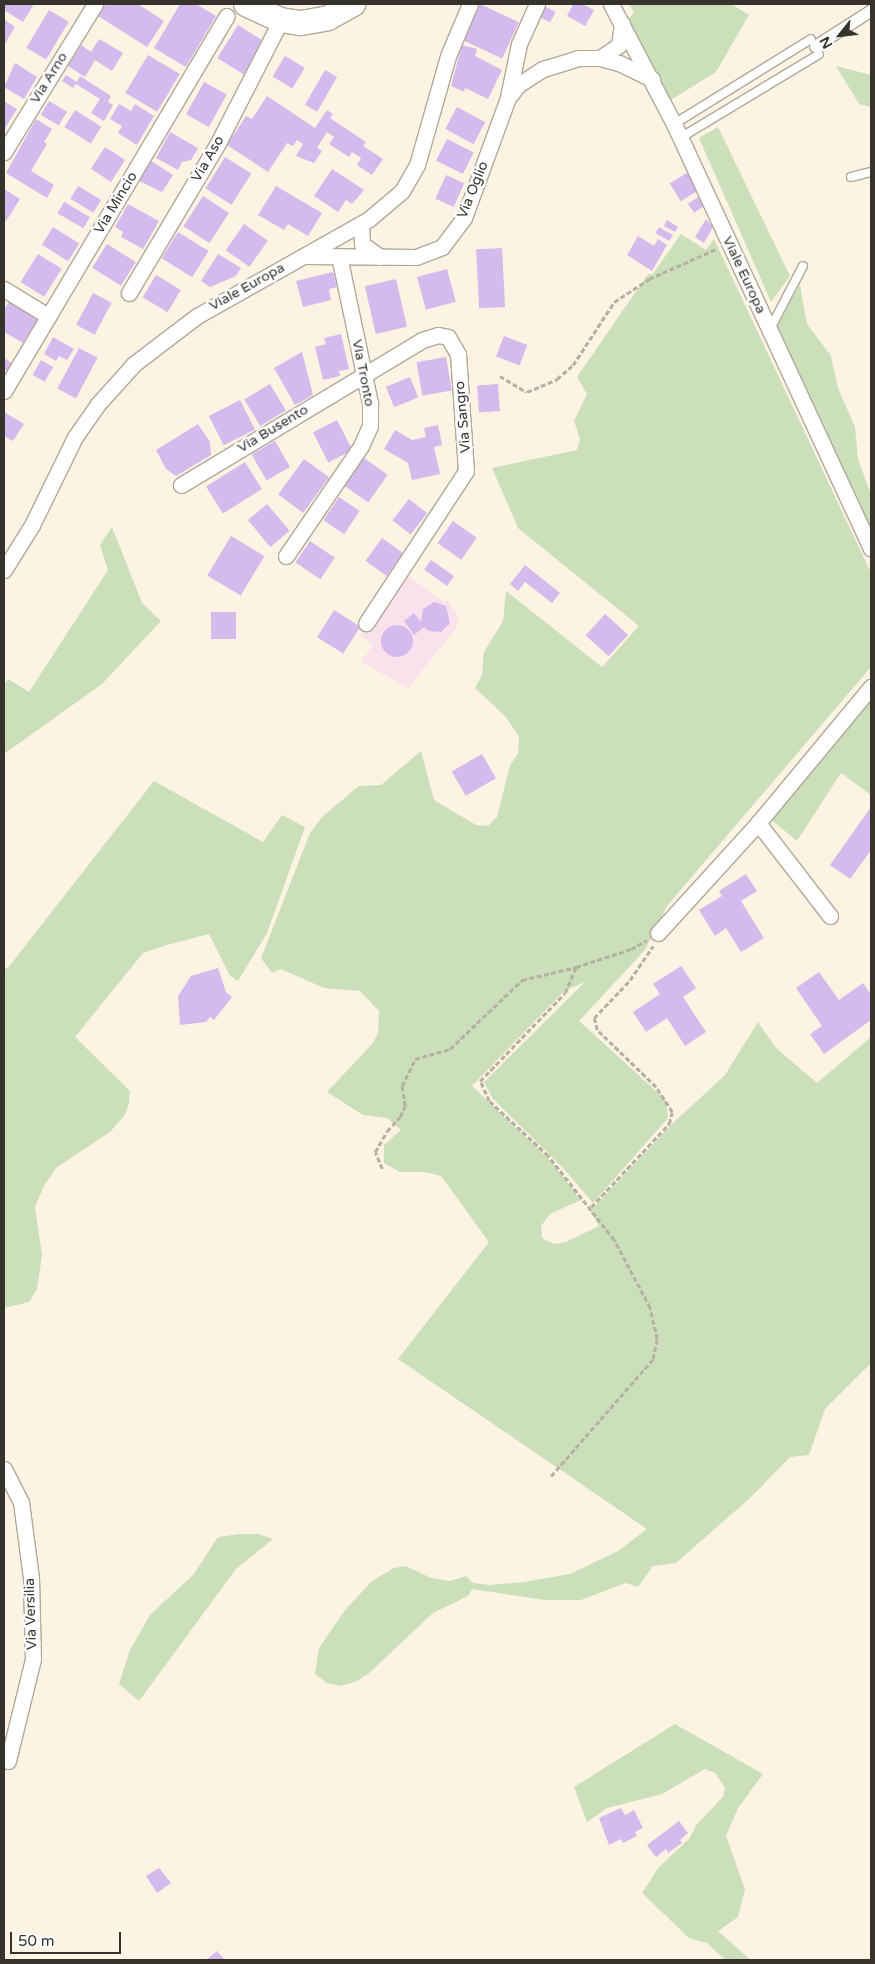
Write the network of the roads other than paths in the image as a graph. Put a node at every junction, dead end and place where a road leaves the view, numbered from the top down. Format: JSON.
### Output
{"nodes":[{"id":1,"x":95,"y":4,"type":"edge"},
{"id":2,"x":353,"y":4,"type":"edge"},
{"id":3,"x":470,"y":4,"type":"edge"},
{"id":4,"x":537,"y":4,"type":"edge"},
{"id":5,"x":611,"y":4,"type":"edge"},
{"id":6,"x":237,"y":10,"type":"edge"},
{"id":7,"x":871,"y":10,"type":"edge"},
{"id":8,"x":281,"y":20,"type":"junction"},
{"id":9,"x":621,"y":20,"type":"junction"},
{"id":10,"x":815,"y":46,"type":"junction"},
{"id":11,"x":600,"y":58,"type":"junction"},
{"id":12,"x":652,"y":79,"type":"junction"},
{"id":13,"x":508,"y":98,"type":"junction"},
{"id":14,"x":674,"y":124,"type":"junction"},
{"id":15,"x":680,"y":138,"type":"junction"},
{"id":16,"x":4,"y":152,"type":"edge"},
{"id":17,"x":871,"y":172,"type":"edge"},
{"id":18,"x":851,"y":177,"type":"dead end"},
{"id":19,"x":361,"y":224,"type":"junction"},
{"id":20,"x":305,"y":256,"type":"junction"},
{"id":21,"x":339,"y":256,"type":"junction"},
{"id":22,"x":381,"y":258,"type":"junction"},
{"id":23,"x":803,"y":266,"type":"dead end"},
{"id":24,"x":4,"y":289,"type":"edge"},
{"id":25,"x":129,"y":293,"type":"dead end"},
{"id":26,"x":48,"y":316,"type":"junction"},
{"id":27,"x":769,"y":330,"type":"junction"},
{"id":28,"x":364,"y":373,"type":"junction"},
{"id":29,"x":4,"y":390,"type":"edge"},
{"id":30,"x":181,"y":485,"type":"dead end"},
{"id":31,"x":871,"y":549,"type":"edge"},
{"id":32,"x":286,"y":556,"type":"dead end"},
{"id":33,"x":4,"y":570,"type":"edge"},
{"id":34,"x":366,"y":623,"type":"dead end"},
{"id":35,"x":871,"y":687,"type":"edge"},
{"id":36,"x":758,"y":823,"type":"junction"},
{"id":37,"x":830,"y":916,"type":"dead end"},
{"id":38,"x":658,"y":933,"type":"road end"},
{"id":39,"x":4,"y":1469,"type":"edge"},
{"id":40,"x":8,"y":1760,"type":"dead end"}],
"edges":[{"from":1,"to":16,"type":"street","name":"Via Arno"},
{"from":2,"to":8,"type":"main road"},
{"from":3,"to":19,"type":"street","name":"Viale Europa"},
{"from":4,"to":13,"type":"street"},
{"from":5,"to":9,"type":"street","name":"Viale Europa"},
{"from":6,"to":8,"type":"main road"},
{"from":6,"to":26,"type":"street","name":"Via Mincio"},
{"from":7,"to":10,"type":"street"},
{"from":8,"to":25,"type":"street","name":"Via Aso"},
{"from":9,"to":11,"type":"street"},
{"from":9,"to":12,"type":"street","name":"Viale Europa"},
{"from":10,"to":14,"type":"lane"},
{"from":10,"to":15,"type":"lane"},
{"from":11,"to":12,"type":"street","name":"Via Oglio"},
{"from":11,"to":13,"type":"street","name":"Via Oglio"},
{"from":12,"to":14,"type":"street","name":"Viale Europa"},
{"from":13,"to":22,"type":"street","name":"Via Oglio"},
{"from":14,"to":15,"type":"street","name":"Viale Europa"},
{"from":15,"to":27,"type":"street","name":"Viale Europa"},
{"from":17,"to":18,"type":"lane"},
{"from":19,"to":20,"type":"street","name":"Viale Europa"},
{"from":19,"to":22,"type":"street"},
{"from":20,"to":21,"type":"street","name":"Via Oglio"},
{"from":20,"to":33,"type":"street","name":"Viale Europa"},
{"from":21,"to":22,"type":"street","name":"Via Oglio"},
{"from":21,"to":28,"type":"street","name":"Via Tronto"},
{"from":23,"to":27,"type":"lane"},
{"from":24,"to":26,"type":"street"},
{"from":26,"to":29,"type":"street","name":"Via Mincio"},
{"from":27,"to":31,"type":"street","name":"Viale Europa"},
{"from":28,"to":30,"type":"street","name":"Via Busento"},
{"from":28,"to":32,"type":"street","name":"Via Tronto"},
{"from":28,"to":34,"type":"street","name":"Via Sangro"},
{"from":35,"to":36,"type":"street"},
{"from":36,"to":37,"type":"street"},
{"from":36,"to":38,"type":"street"},
{"from":39,"to":40,"type":"street","name":"Via Versilia"}]}
